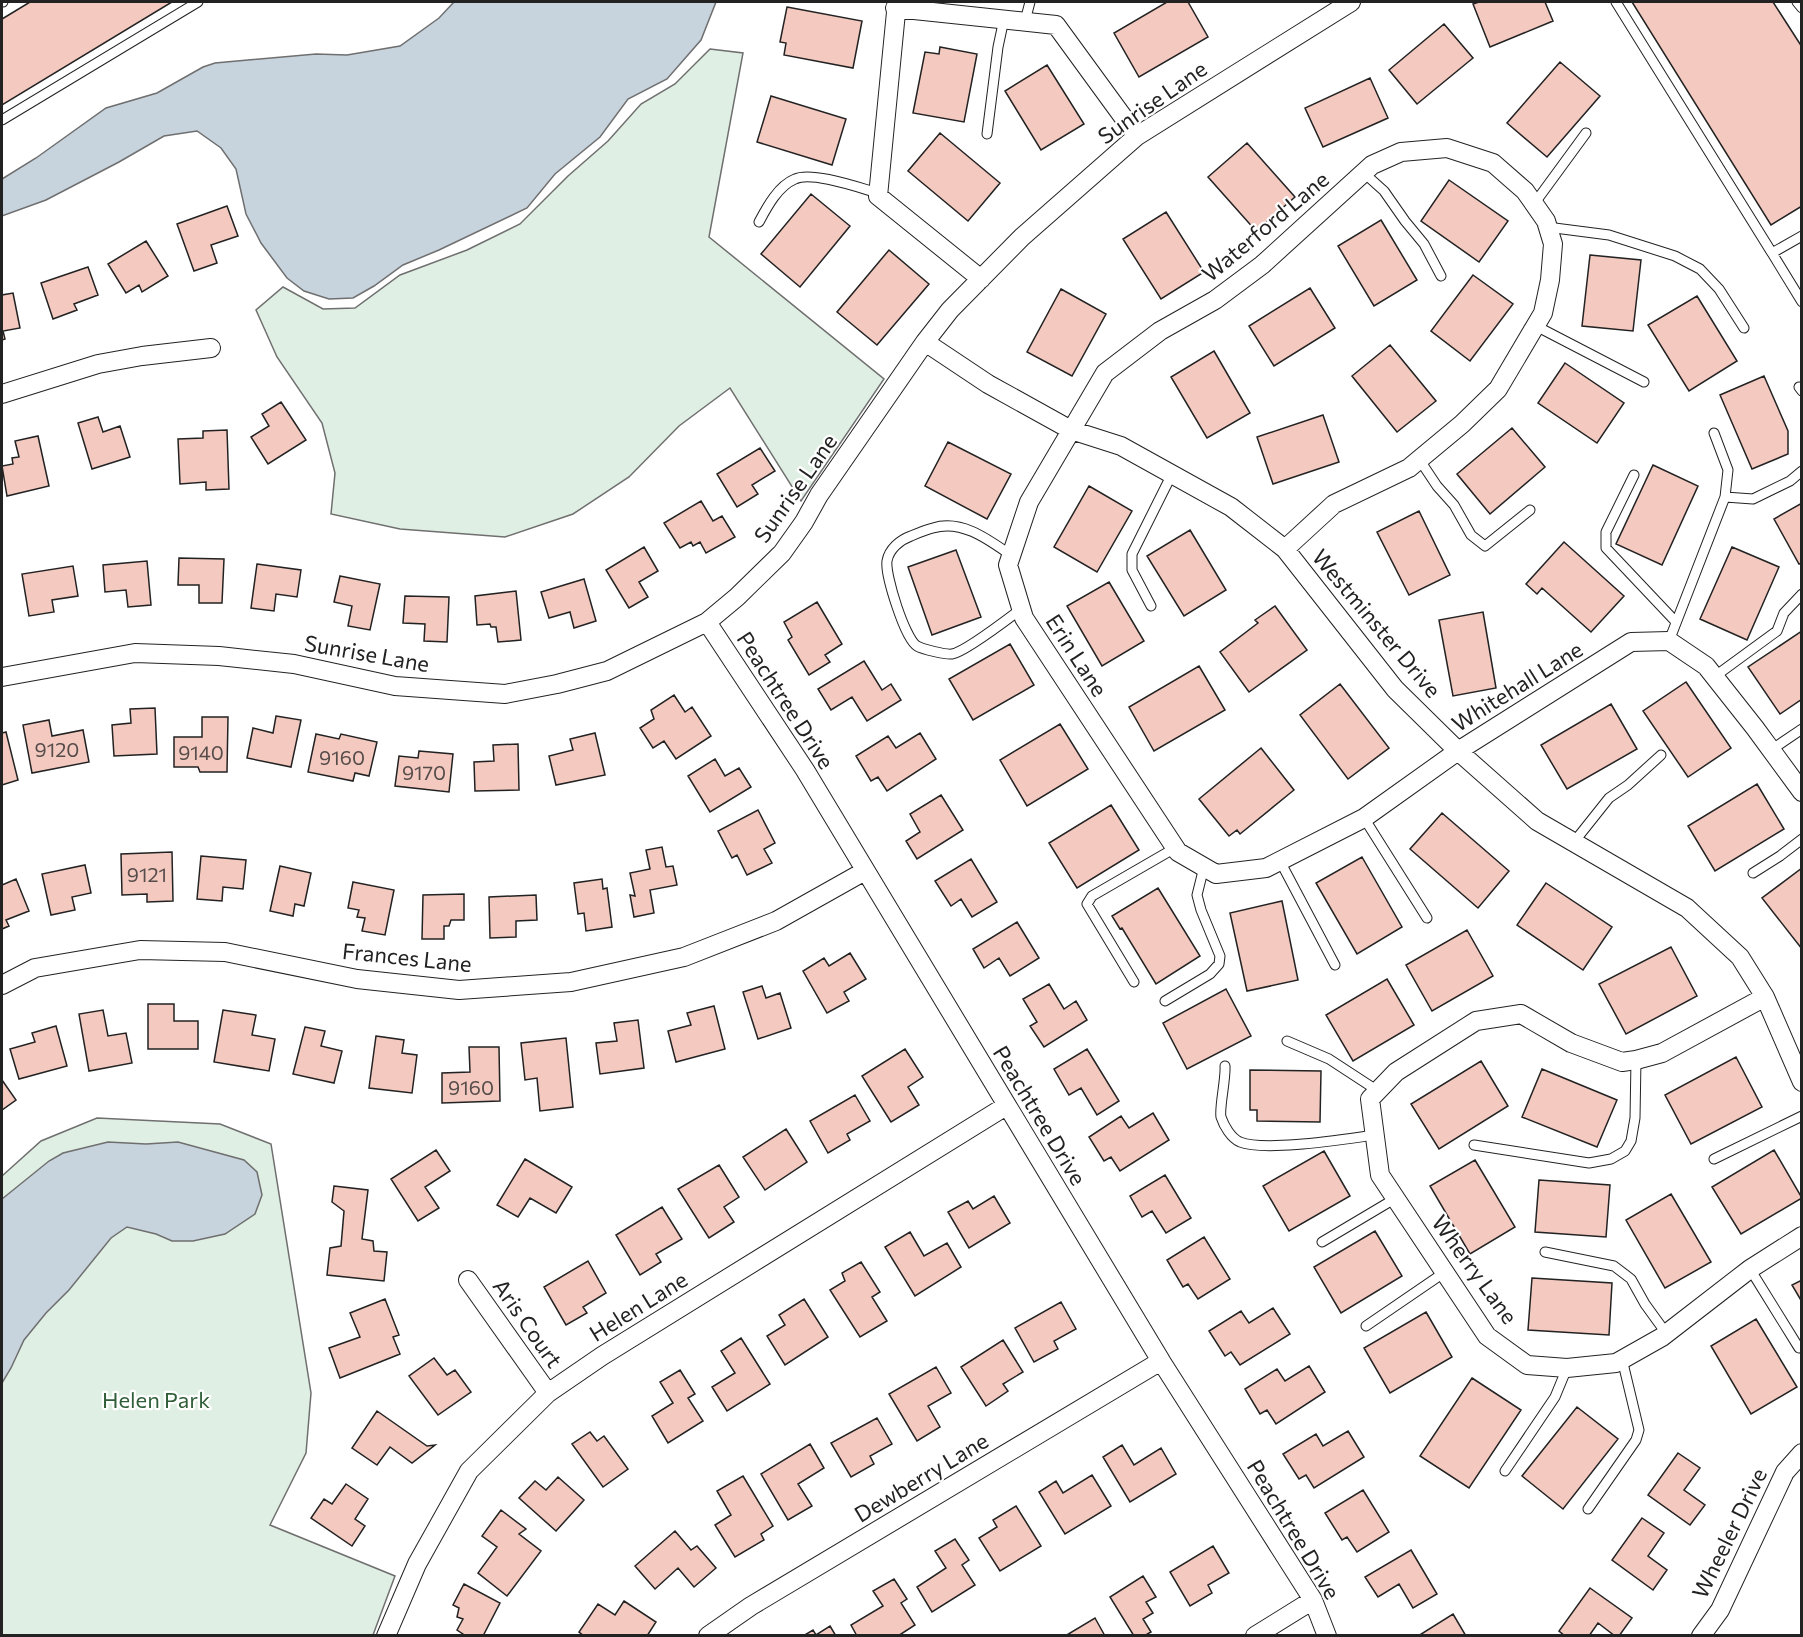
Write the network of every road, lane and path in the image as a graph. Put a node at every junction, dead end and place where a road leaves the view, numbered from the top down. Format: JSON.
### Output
{"nodes":[{"id":1,"x":198,"y":2,"type":"edge"},
{"id":2,"x":1030,"y":2,"type":"edge"},
{"id":3,"x":1351,"y":2,"type":"edge"},
{"id":4,"x":1616,"y":2,"type":"edge"},
{"id":5,"x":1797,"y":2,"type":"edge"},
{"id":6,"x":896,"y":5,"type":"edge"},
{"id":7,"x":1802,"y":8,"type":"edge"},
{"id":8,"x":1004,"y":20,"type":"junction"},
{"id":9,"x":1025,"y":21,"type":"junction"},
{"id":10,"x":2,"y":120,"type":"edge"},
{"id":11,"x":1586,"y":133,"type":"dead end"},
{"id":12,"x":987,"y":134,"type":"dead end"},
{"id":13,"x":1137,"y":136,"type":"junction"},
{"id":14,"x":1364,"y":173,"type":"junction"},
{"id":15,"x":878,"y":193,"type":"junction"},
{"id":16,"x":1534,"y":204,"type":"junction"},
{"id":17,"x":759,"y":222,"type":"dead end"},
{"id":18,"x":1547,"y":227,"type":"junction"},
{"id":19,"x":1802,"y":236,"type":"edge"},
{"id":20,"x":1772,"y":254,"type":"junction"},
{"id":21,"x":1441,"y":276,"type":"dead end"},
{"id":22,"x":981,"y":279,"type":"junction"},
{"id":23,"x":1802,"y":302,"type":"edge"},
{"id":24,"x":1536,"y":326,"type":"junction"},
{"id":25,"x":1744,"y":328,"type":"dead end"},
{"id":26,"x":925,"y":342,"type":"junction"},
{"id":27,"x":211,"y":348,"type":"dead end"},
{"id":28,"x":1644,"y":382,"type":"dead end"},
{"id":29,"x":2,"y":394,"type":"edge"},
{"id":30,"x":1071,"y":430,"type":"junction"},
{"id":31,"x":1714,"y":433,"type":"dead end"},
{"id":32,"x":1419,"y":459,"type":"junction"},
{"id":33,"x":1802,"y":471,"type":"edge"},
{"id":34,"x":1172,"y":474,"type":"junction"},
{"id":35,"x":1634,"y":475,"type":"dead end"},
{"id":36,"x":1725,"y":497,"type":"junction"},
{"id":37,"x":1530,"y":510,"type":"dead end"},
{"id":38,"x":1285,"y":549,"type":"junction"},
{"id":39,"x":1012,"y":556,"type":"junction"},
{"id":40,"x":1802,"y":594,"type":"edge"},
{"id":41,"x":1151,"y":606,"type":"dead end"},
{"id":42,"x":1021,"y":609,"type":"junction"},
{"id":43,"x":707,"y":622,"type":"junction"},
{"id":44,"x":1676,"y":622,"type":"junction"},
{"id":45,"x":1669,"y":641,"type":"junction"},
{"id":46,"x":2,"y":677,"type":"edge"},
{"id":47,"x":1714,"y":677,"type":"junction"},
{"id":48,"x":1802,"y":729,"type":"edge"},
{"id":49,"x":1771,"y":750,"type":"junction"},
{"id":50,"x":1458,"y":751,"type":"junction"},
{"id":51,"x":1661,"y":755,"type":"dead end"},
{"id":52,"x":1802,"y":792,"type":"edge"},
{"id":53,"x":1364,"y":818,"type":"junction"},
{"id":54,"x":1802,"y":839,"type":"edge"},
{"id":55,"x":1574,"y":842,"type":"junction"},
{"id":56,"x":1175,"y":848,"type":"junction"},
{"id":57,"x":1280,"y":861,"type":"junction"},
{"id":58,"x":1210,"y":870,"type":"junction"},
{"id":59,"x":865,"y":871,"type":"junction"},
{"id":60,"x":1753,"y":873,"type":"dead end"},
{"id":61,"x":1427,"y":918,"type":"dead end"},
{"id":62,"x":1335,"y":965,"type":"dead end"},
{"id":63,"x":1134,"y":982,"type":"dead end"},
{"id":64,"x":2,"y":985,"type":"edge"},
{"id":65,"x":1765,"y":997,"type":"junction"},
{"id":66,"x":1165,"y":1001,"type":"dead end"},
{"id":67,"x":1287,"y":1041,"type":"dead end"},
{"id":68,"x":1636,"y":1060,"type":"junction"},
{"id":69,"x":1225,"y":1066,"type":"dead end"},
{"id":70,"x":1802,"y":1082,"type":"edge"},
{"id":71,"x":1374,"y":1095,"type":"junction"},
{"id":72,"x":1006,"y":1106,"type":"junction"},
{"id":73,"x":1802,"y":1116,"type":"edge"},
{"id":74,"x":1375,"y":1136,"type":"junction"},
{"id":75,"x":1474,"y":1145,"type":"dead end"},
{"id":76,"x":1714,"y":1159,"type":"dead end"},
{"id":77,"x":1395,"y":1198,"type":"junction"},
{"id":78,"x":1802,"y":1236,"type":"edge"},
{"id":79,"x":1322,"y":1242,"type":"dead end"},
{"id":80,"x":1545,"y":1252,"type":"dead end"},
{"id":81,"x":1750,"y":1269,"type":"junction"},
{"id":82,"x":1445,"y":1272,"type":"junction"},
{"id":83,"x":468,"y":1280,"type":"dead end"},
{"id":84,"x":1366,"y":1326,"type":"dead end"},
{"id":85,"x":1666,"y":1334,"type":"junction"},
{"id":86,"x":1799,"y":1348,"type":"dead end"},
{"id":87,"x":1622,"y":1359,"type":"junction"},
{"id":88,"x":1161,"y":1361,"type":"junction"},
{"id":89,"x":1567,"y":1368,"type":"junction"},
{"id":90,"x":548,"y":1393,"type":"junction"},
{"id":91,"x":1802,"y":1453,"type":"edge"},
{"id":92,"x":1505,"y":1471,"type":"dead end"},
{"id":93,"x":1588,"y":1509,"type":"dead end"},
{"id":94,"x":1313,"y":1600,"type":"junction"},
{"id":95,"x":386,"y":1635,"type":"edge"},
{"id":96,"x":708,"y":1635,"type":"edge"},
{"id":97,"x":1256,"y":1635,"type":"edge"},
{"id":98,"x":1327,"y":1635,"type":"edge"},
{"id":99,"x":1701,"y":1635,"type":"edge"}],
"edges":[{"from":1,"to":10,"type":"lane"},
{"from":2,"to":9,"type":"lane"},
{"from":3,"to":13,"type":"street","name":"Sunrise Lane"},
{"from":4,"to":20,"type":"lane"},
{"from":5,"to":7,"type":"lane"},
{"from":6,"to":8,"type":"street"},
{"from":6,"to":15,"type":"street"},
{"from":8,"to":9,"type":"street"},
{"from":8,"to":12,"type":"lane"},
{"from":9,"to":13,"type":"street"},
{"from":11,"to":16,"type":"lane"},
{"from":13,"to":22,"type":"street","name":"Sunrise Lane"},
{"from":14,"to":16,"type":"street","name":"Waterford Lane"},
{"from":14,"to":21,"type":"lane"},
{"from":14,"to":30,"type":"street","name":"Waterford Lane"},
{"from":15,"to":17,"type":"lane"},
{"from":15,"to":22,"type":"street"},
{"from":16,"to":18,"type":"street"},
{"from":18,"to":24,"type":"street"},
{"from":18,"to":25,"type":"lane"},
{"from":19,"to":20,"type":"lane"},
{"from":20,"to":23,"type":"lane"},
{"from":22,"to":26,"type":"street","name":"Sunrise Lane"},
{"from":24,"to":28,"type":"lane"},
{"from":24,"to":32,"type":"street"},
{"from":26,"to":30,"type":"street","name":"Westminster Drive"},
{"from":26,"to":43,"type":"street","name":"Sunrise Lane"},
{"from":27,"to":29,"type":"street"},
{"from":30,"to":34,"type":"street","name":"Westminster Drive"},
{"from":30,"to":39,"type":"street","name":"Erin Lane"},
{"from":31,"to":36,"type":"lane"},
{"from":32,"to":37,"type":"lane"},
{"from":32,"to":38,"type":"street"},
{"from":33,"to":36,"type":"lane"},
{"from":34,"to":38,"type":"street","name":"Westminster Drive"},
{"from":34,"to":41,"type":"lane"},
{"from":35,"to":44,"type":"lane"},
{"from":36,"to":44,"type":"lane"},
{"from":38,"to":50,"type":"street","name":"Westminster Drive"},
{"from":39,"to":42,"type":"street","name":"Erin Lane"},
{"from":39,"to":42,"type":"lane"},
{"from":40,"to":47,"type":"lane"},
{"from":42,"to":56,"type":"street","name":"Erin Lane"},
{"from":43,"to":46,"type":"street","name":"Sunrise Lane"},
{"from":43,"to":59,"type":"street","name":"Peachtree Drive"},
{"from":44,"to":45,"type":"lane"},
{"from":45,"to":47,"type":"street"},
{"from":45,"to":50,"type":"street","name":"Whitehall Lane"},
{"from":47,"to":49,"type":"street"},
{"from":48,"to":49,"type":"lane"},
{"from":49,"to":52,"type":"street"},
{"from":50,"to":53,"type":"street","name":"Whitehall Lane"},
{"from":50,"to":55,"type":"street","name":"Westminster Drive"},
{"from":51,"to":55,"type":"lane"},
{"from":53,"to":57,"type":"street","name":"Whitehall Lane"},
{"from":53,"to":61,"type":"lane"},
{"from":54,"to":60,"type":"lane"},
{"from":55,"to":65,"type":"street","name":"Westminster Drive"},
{"from":56,"to":58,"type":"street","name":"Erin Lane"},
{"from":56,"to":63,"type":"lane"},
{"from":57,"to":58,"type":"street","name":"Whitehall Lane"},
{"from":57,"to":62,"type":"lane"},
{"from":58,"to":66,"type":"lane"},
{"from":59,"to":64,"type":"street","name":"Frances Lane"},
{"from":59,"to":72,"type":"street","name":"Peachtree Drive"},
{"from":65,"to":68,"type":"street"},
{"from":65,"to":70,"type":"street","name":"Westminster Drive"},
{"from":67,"to":71,"type":"lane"},
{"from":68,"to":71,"type":"street"},
{"from":68,"to":75,"type":"lane"},
{"from":69,"to":74,"type":"lane"},
{"from":71,"to":74,"type":"street","name":"Wherry Lane"},
{"from":72,"to":88,"type":"street","name":"Peachtree Drive"},
{"from":72,"to":90,"type":"street","name":"Helen Lane"},
{"from":73,"to":76,"type":"lane"},
{"from":74,"to":77,"type":"street","name":"Wherry Lane"},
{"from":77,"to":79,"type":"lane"},
{"from":77,"to":82,"type":"street","name":"Wherry Lane"},
{"from":78,"to":81,"type":"street","name":"Wherry Lane"},
{"from":80,"to":85,"type":"lane"},
{"from":81,"to":85,"type":"street","name":"Wherry Lane"},
{"from":81,"to":86,"type":"lane"},
{"from":82,"to":84,"type":"lane"},
{"from":82,"to":89,"type":"street","name":"Wherry Lane"},
{"from":83,"to":90,"type":"street","name":"Aris Court"},
{"from":85,"to":87,"type":"street","name":"Wherry Lane"},
{"from":87,"to":89,"type":"street","name":"Wherry Lane"},
{"from":87,"to":93,"type":"lane"},
{"from":88,"to":94,"type":"street","name":"Peachtree Drive"},
{"from":88,"to":96,"type":"street","name":"Dewberry Lane"},
{"from":89,"to":92,"type":"lane"},
{"from":90,"to":95,"type":"street","name":"Helen Lane"},
{"from":91,"to":99,"type":"street","name":"Wheeler Drive"},
{"from":94,"to":97,"type":"street"},
{"from":94,"to":98,"type":"street","name":"Peachtree Drive"}]}
